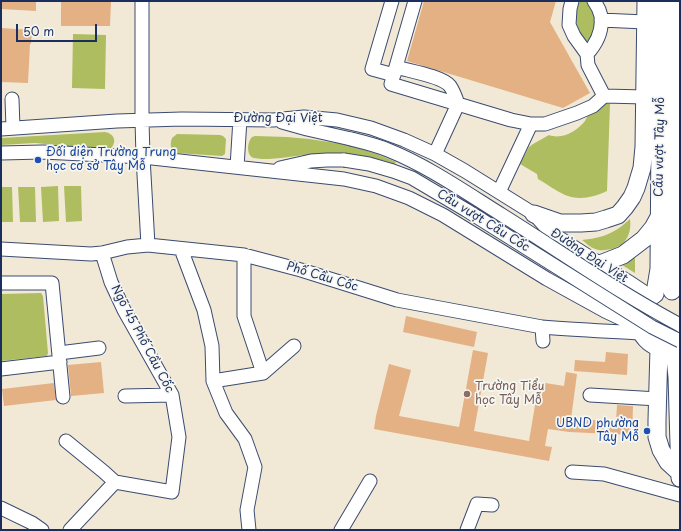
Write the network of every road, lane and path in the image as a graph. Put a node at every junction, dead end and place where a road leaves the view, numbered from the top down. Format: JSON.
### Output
{"nodes":[{"id":1,"x":142,"y":1,"type":"edge"},
{"id":2,"x":392,"y":1,"type":"edge"},
{"id":3,"x":415,"y":1,"type":"edge"},
{"id":4,"x":572,"y":1,"type":"edge"},
{"id":5,"x":594,"y":1,"type":"edge"},
{"id":6,"x":646,"y":1,"type":"edge"},
{"id":7,"x":661,"y":1,"type":"edge"},
{"id":8,"x":676,"y":1,"type":"edge"},
{"id":9,"x":601,"y":20,"type":"junction"},
{"id":10,"x":645,"y":22,"type":"junction"},
{"id":11,"x":587,"y":54,"type":"junction"},
{"id":12,"x":395,"y":71,"type":"junction"},
{"id":13,"x":604,"y":96,"type":"junction"},
{"id":14,"x":645,"y":97,"type":"junction"},
{"id":15,"x":12,"y":99,"type":"dead end"},
{"id":16,"x":458,"y":104,"type":"junction"},
{"id":17,"x":240,"y":119,"type":"junction"},
{"id":18,"x":142,"y":120,"type":"junction"},
{"id":19,"x":273,"y":120,"type":"junction"},
{"id":20,"x":531,"y":124,"type":"junction"},
{"id":21,"x":7,"y":128,"type":"edge"},
{"id":22,"x":1,"y":153,"type":"edge"},
{"id":23,"x":435,"y":154,"type":"junction"},
{"id":24,"x":143,"y":157,"type":"junction"},
{"id":25,"x":237,"y":167,"type":"junction"},
{"id":26,"x":268,"y":170,"type":"junction"},
{"id":27,"x":666,"y":191,"type":"junction"},
{"id":28,"x":499,"y":192,"type":"junction"},
{"id":29,"x":534,"y":214,"type":"junction"},
{"id":30,"x":671,"y":223,"type":"edge"},
{"id":31,"x":148,"y":245,"type":"junction"},
{"id":32,"x":1,"y":249,"type":"edge"},
{"id":33,"x":181,"y":249,"type":"junction"},
{"id":34,"x":102,"y":253,"type":"junction"},
{"id":35,"x":244,"y":255,"type":"junction"},
{"id":36,"x":600,"y":264,"type":"junction"},
{"id":37,"x":1,"y":283,"type":"edge"},
{"id":38,"x":676,"y":292,"type":"edge"},
{"id":39,"x":653,"y":295,"type":"junction"},
{"id":40,"x":680,"y":325,"type":"edge"},
{"id":41,"x":542,"y":327,"type":"junction"},
{"id":42,"x":641,"y":330,"type":"junction"},
{"id":43,"x":543,"y":341,"type":"dead end"},
{"id":44,"x":294,"y":346,"type":"dead end"},
{"id":45,"x":676,"y":346,"type":"edge"},
{"id":46,"x":99,"y":348,"type":"dead end"},
{"id":47,"x":60,"y":357,"type":"junction"},
{"id":48,"x":1,"y":369,"type":"edge"},
{"id":49,"x":263,"y":373,"type":"junction"},
{"id":50,"x":213,"y":381,"type":"junction"},
{"id":51,"x":590,"y":394,"type":"dead end"},
{"id":52,"x":172,"y":395,"type":"junction"},
{"id":53,"x":63,"y":396,"type":"dead end"},
{"id":54,"x":125,"y":396,"type":"dead end"},
{"id":55,"x":658,"y":398,"type":"junction"},
{"id":56,"x":66,"y":441,"type":"dead end"},
{"id":57,"x":679,"y":446,"type":"edge"},
{"id":58,"x":572,"y":472,"type":"dead end"},
{"id":59,"x":680,"y":473,"type":"edge"},
{"id":60,"x":680,"y":480,"type":"edge"},
{"id":61,"x":370,"y":481,"type":"dead end"},
{"id":62,"x":115,"y":482,"type":"junction"},
{"id":63,"x":680,"y":495,"type":"edge"},
{"id":64,"x":492,"y":505,"type":"dead end"},
{"id":65,"x":1,"y":508,"type":"edge"},
{"id":66,"x":42,"y":530,"type":"edge"},
{"id":67,"x":70,"y":530,"type":"edge"},
{"id":68,"x":249,"y":530,"type":"edge"},
{"id":69,"x":342,"y":530,"type":"edge"},
{"id":70,"x":467,"y":530,"type":"edge"}],
"edges":[{"from":1,"to":18,"type":"street"},
{"from":2,"to":12,"type":"street"},
{"from":3,"to":12,"type":"street"},
{"from":4,"to":11,"type":"street"},
{"from":5,"to":9,"type":"street"},
{"from":6,"to":10,"type":"main road"},
{"from":7,"to":27,"type":"main road","name":"Cầu vượt Tây Mỗ"},
{"from":8,"to":27,"type":"main road","name":"Cầu vượt Tây Mỗ"},
{"from":9,"to":10,"type":"street"},
{"from":9,"to":11,"type":"street"},
{"from":10,"to":14,"type":"main road"},
{"from":11,"to":13,"type":"street"},
{"from":12,"to":16,"type":"street"},
{"from":12,"to":16,"type":"street"},
{"from":13,"to":14,"type":"street"},
{"from":13,"to":20,"type":"street"},
{"from":14,"to":29,"type":"main road"},
{"from":15,"to":21,"type":"street"},
{"from":16,"to":20,"type":"street"},
{"from":16,"to":23,"type":"street"},
{"from":17,"to":18,"type":"street","name":"Đường Đại Việt"},
{"from":17,"to":19,"type":"street","name":"Đường Đại Việt"},
{"from":17,"to":25,"type":"street"},
{"from":18,"to":21,"type":"street","name":"Đường Đại Việt"},
{"from":18,"to":24,"type":"street"},
{"from":19,"to":23,"type":"street","name":"Đường Đại Việt"},
{"from":19,"to":40,"type":"street","name":"Cầu vượt Cầu Cốc","bridge":true},
{"from":20,"to":28,"type":"street"},
{"from":22,"to":24,"type":"street"},
{"from":23,"to":28,"type":"street","name":"Đường Đại Việt"},
{"from":24,"to":25,"type":"street"},
{"from":24,"to":31,"type":"street"},
{"from":25,"to":26,"type":"street"},
{"from":26,"to":42,"type":"street"},
{"from":26,"to":45,"type":"street","name":"Cầu vượt Cầu Cốc","bridge":true},
{"from":27,"to":30,"type":"main road","name":"Cầu vượt Tây Mỗ"},
{"from":28,"to":29,"type":"street","name":"Đường Đại Việt"},
{"from":29,"to":36,"type":"street","name":"Đường Đại Việt"},
{"from":30,"to":36,"type":"main road"},
{"from":30,"to":38,"type":"main road","name":"Cầu vượt Tây Mỗ"},
{"from":30,"to":39,"type":"main road","name":"Cầu vượt Tây Mỗ"},
{"from":31,"to":33,"type":"street","name":"Phố Cầu Cốc"},
{"from":31,"to":34,"type":"street","name":"Phố Cầu Cốc"},
{"from":32,"to":34,"type":"street","name":"Phố Cầu Cốc"},
{"from":33,"to":35,"type":"street","name":"Phố Cầu Cốc"},
{"from":33,"to":50,"type":"street"},
{"from":34,"to":52,"type":"street","name":"Ngõ 45 Phố Cầu Cốc"},
{"from":35,"to":41,"type":"street","name":"Phố Cầu Cốc"},
{"from":35,"to":49,"type":"street"},
{"from":36,"to":39,"type":"street","name":"Đường Đại Việt"},
{"from":37,"to":47,"type":"street"},
{"from":38,"to":39,"type":"main road"},
{"from":39,"to":42,"type":"main road"},
{"from":41,"to":42,"type":"street","name":"Phố Cầu Cốc"},
{"from":41,"to":43,"type":"street"},
{"from":42,"to":45,"type":"main road"},
{"from":44,"to":49,"type":"street"},
{"from":45,"to":55,"type":"main road"},
{"from":45,"to":57,"type":"main road"},
{"from":46,"to":47,"type":"street"},
{"from":47,"to":48,"type":"street"},
{"from":47,"to":53,"type":"street"},
{"from":49,"to":50,"type":"street"},
{"from":50,"to":68,"type":"street"},
{"from":51,"to":55,"type":"street"},
{"from":52,"to":54,"type":"street"},
{"from":52,"to":62,"type":"street","name":"Ngõ 45 Phố Cầu Cốc"},
{"from":55,"to":59,"type":"main road"},
{"from":56,"to":62,"type":"street"},
{"from":57,"to":59,"type":"main road"},
{"from":58,"to":63,"type":"street"},
{"from":59,"to":60,"type":"main road"},
{"from":61,"to":69,"type":"street"},
{"from":62,"to":67,"type":"street"},
{"from":64,"to":70,"type":"street"},
{"from":65,"to":66,"type":"street"}]}
